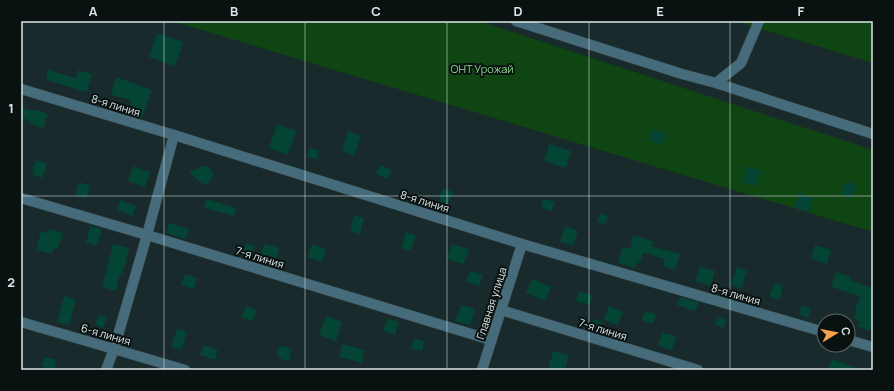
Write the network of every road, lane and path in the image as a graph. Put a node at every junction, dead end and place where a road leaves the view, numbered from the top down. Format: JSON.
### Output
{"nodes":[{"id":1,"x":516,"y":21,"type":"edge"},
{"id":2,"x":759,"y":21,"type":"edge"},
{"id":3,"x":716,"y":83,"type":"junction"},
{"id":4,"x":21,"y":89,"type":"edge"},
{"id":5,"x":873,"y":134,"type":"edge"},
{"id":6,"x":174,"y":135,"type":"junction"},
{"id":7,"x":21,"y":198,"type":"edge"},
{"id":8,"x":147,"y":235,"type":"junction"},
{"id":9,"x":522,"y":244,"type":"junction"},
{"id":10,"x":501,"y":310,"type":"junction"},
{"id":11,"x":21,"y":322,"type":"edge"},
{"id":12,"x":816,"y":330,"type":"edge"},
{"id":13,"x":491,"y":340,"type":"junction"},
{"id":14,"x":856,"y":342,"type":"edge"},
{"id":15,"x":873,"y":347,"type":"edge"},
{"id":16,"x":114,"y":348,"type":"junction"},
{"id":17,"x":106,"y":370,"type":"edge"},
{"id":18,"x":185,"y":370,"type":"edge"},
{"id":19,"x":482,"y":370,"type":"edge"},
{"id":20,"x":698,"y":370,"type":"edge"}],
"edges":[{"from":1,"to":3,"type":"street"},
{"from":2,"to":3,"type":"street"},
{"from":3,"to":5,"type":"street"},
{"from":4,"to":6,"type":"street","name":"8-я линия"},
{"from":6,"to":8,"type":"street"},
{"from":6,"to":9,"type":"street","name":"8-я линия"},
{"from":7,"to":8,"type":"street","name":"7-я линия"},
{"from":8,"to":13,"type":"street","name":"7-я линия"},
{"from":8,"to":16,"type":"street"},
{"from":9,"to":10,"type":"street","name":"Главная улица"},
{"from":9,"to":12,"type":"street","name":"8-я линия"},
{"from":10,"to":13,"type":"street","name":"Главная улица"},
{"from":10,"to":20,"type":"street","name":"7-я линия"},
{"from":11,"to":16,"type":"street","name":"6-я линия"},
{"from":13,"to":19,"type":"street","name":"Главная улица"},
{"from":14,"to":15,"type":"street"},
{"from":16,"to":17,"type":"street"},
{"from":16,"to":18,"type":"street","name":"6-я линия"}]}
